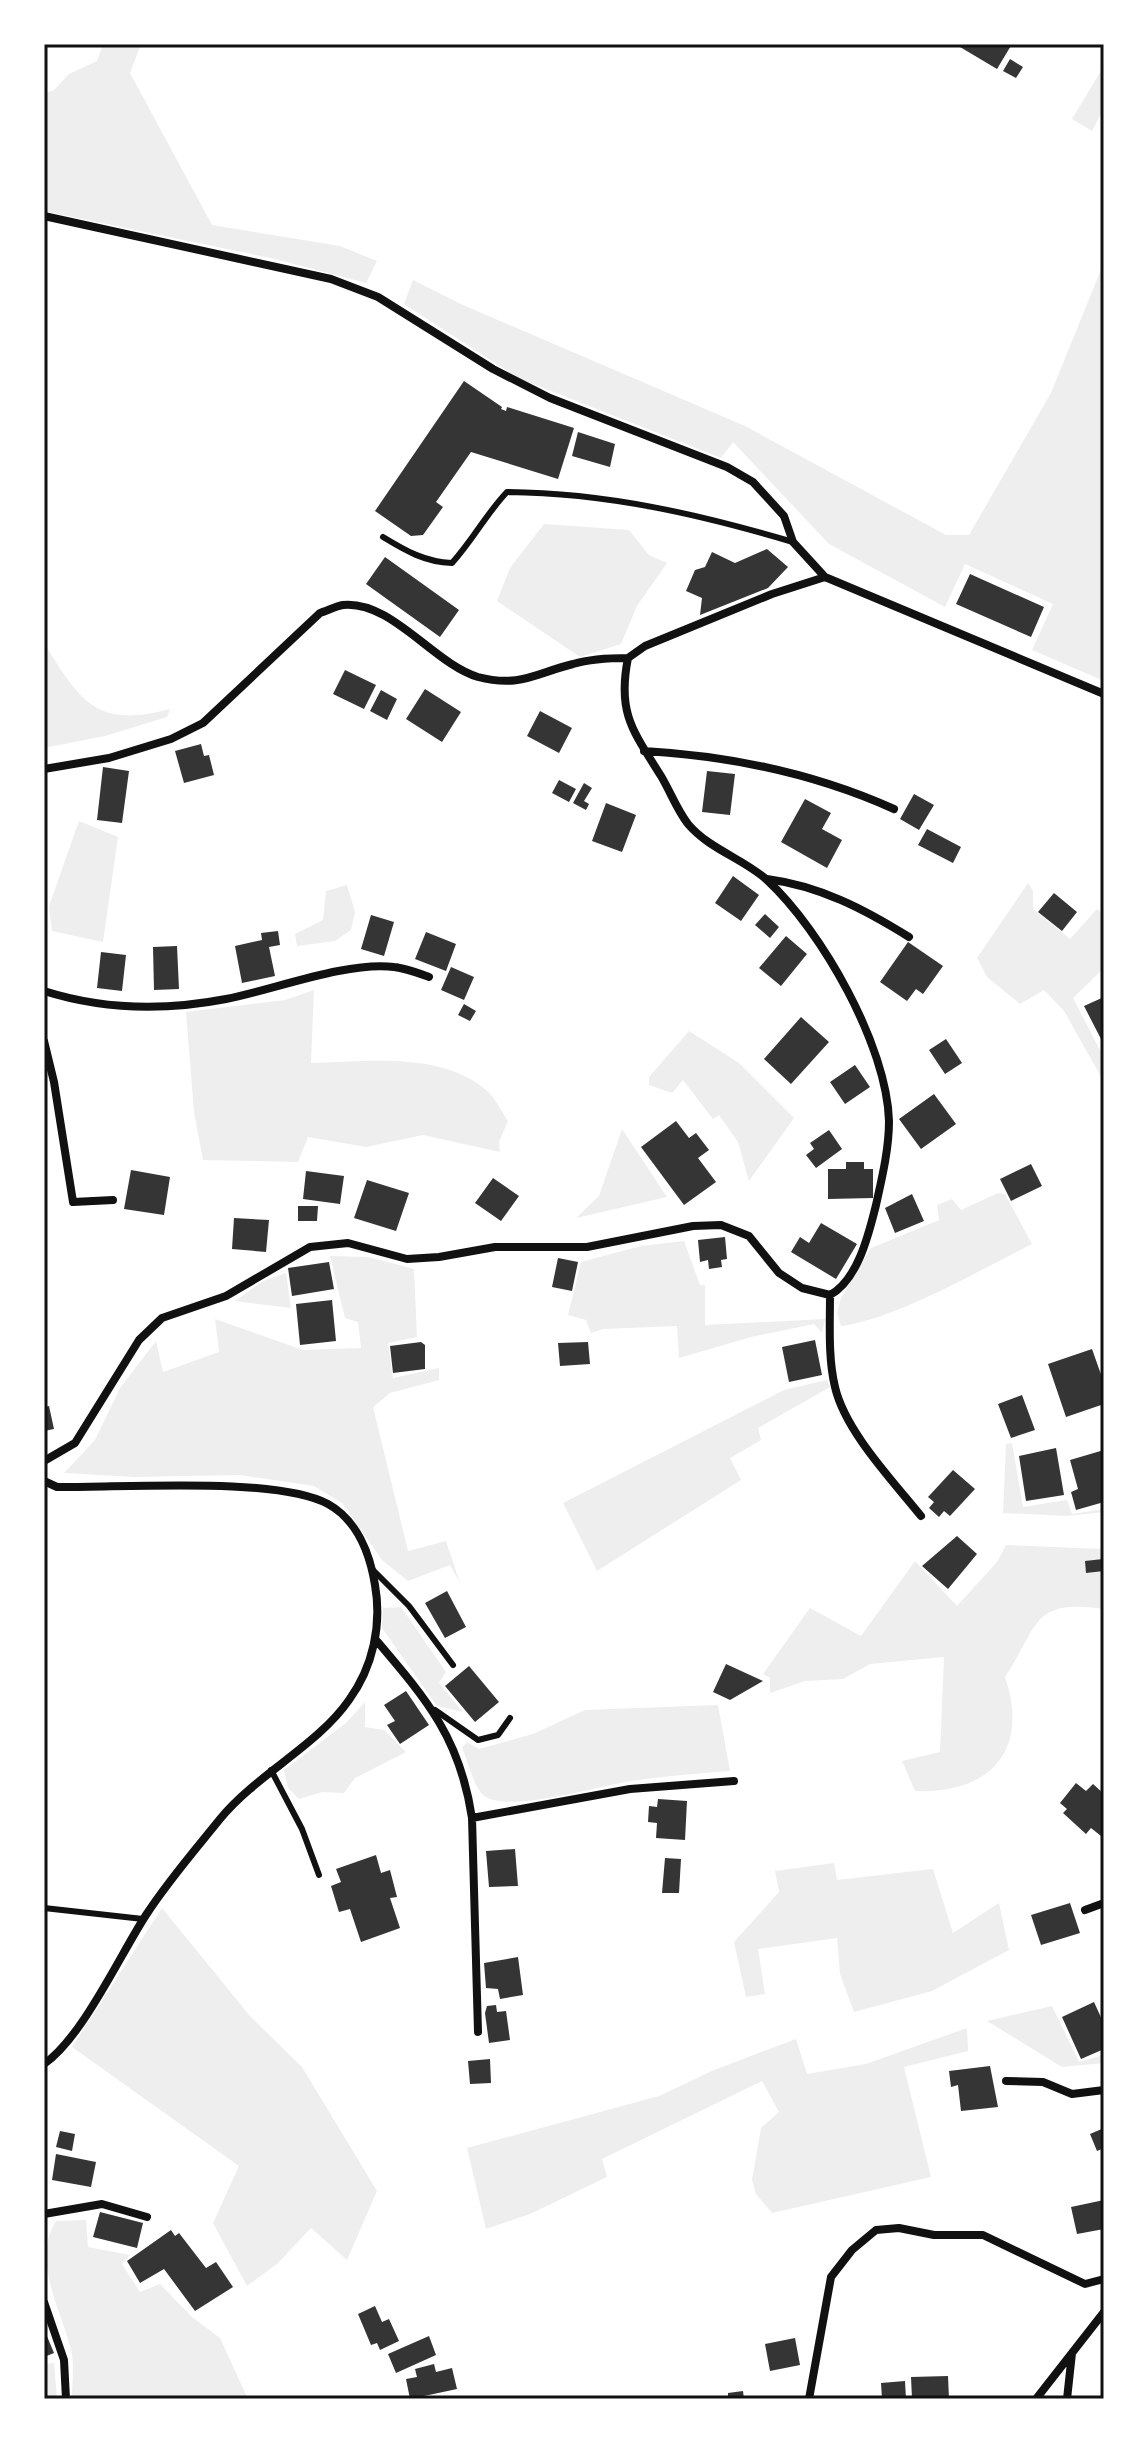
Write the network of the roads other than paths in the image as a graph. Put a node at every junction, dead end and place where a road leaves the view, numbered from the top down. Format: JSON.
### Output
{"nodes":[{"id":1,"x":44,"y":216,"type":"edge"},
{"id":2,"x":383,"y":537,"type":"dead end"},
{"id":3,"x":793,"y":542,"type":"junction"},
{"id":4,"x":825,"y":577,"type":"junction"},
{"id":5,"x":628,"y":658,"type":"junction"},
{"id":6,"x":1104,"y":694,"type":"edge"},
{"id":7,"x":644,"y":751,"type":"junction"},
{"id":8,"x":44,"y":769,"type":"edge"},
{"id":9,"x":894,"y":809,"type":"dead end"},
{"id":10,"x":766,"y":879,"type":"junction"},
{"id":11,"x":909,"y":937,"type":"dead end"},
{"id":12,"x":429,"y":977,"type":"dead end"},
{"id":13,"x":44,"y":991,"type":"edge"},
{"id":14,"x":44,"y":1041,"type":"edge"},
{"id":15,"x":113,"y":1200,"type":"dead end"},
{"id":16,"x":830,"y":1295,"type":"junction"},
{"id":17,"x":44,"y":1461,"type":"edge"},
{"id":18,"x":44,"y":1481,"type":"edge"},
{"id":19,"x":921,"y":1516,"type":"dead end"},
{"id":20,"x":372,"y":1570,"type":"junction"},
{"id":21,"x":376,"y":1640,"type":"junction"},
{"id":22,"x":453,"y":1665,"type":"dead end"},
{"id":23,"x":435,"y":1710,"type":"junction"},
{"id":24,"x":510,"y":1718,"type":"dead end"},
{"id":25,"x":270,"y":1769,"type":"junction"},
{"id":26,"x":734,"y":1781,"type":"dead end"},
{"id":27,"x":472,"y":1818,"type":"junction"},
{"id":28,"x":319,"y":1875,"type":"dead end"},
{"id":29,"x":1104,"y":1903,"type":"edge"},
{"id":30,"x":44,"y":1908,"type":"edge"},
{"id":31,"x":1085,"y":1910,"type":"dead end"},
{"id":32,"x":143,"y":1919,"type":"junction"},
{"id":33,"x":478,"y":2032,"type":"dead end"},
{"id":34,"x":44,"y":2064,"type":"edge"},
{"id":35,"x":1006,"y":2081,"type":"dead end"},
{"id":36,"x":1104,"y":2090,"type":"edge"},
{"id":37,"x":44,"y":2214,"type":"edge"},
{"id":38,"x":147,"y":2217,"type":"dead end"},
{"id":39,"x":1104,"y":2279,"type":"edge"},
{"id":40,"x":44,"y":2302,"type":"edge"},
{"id":41,"x":1104,"y":2312,"type":"edge"},
{"id":42,"x":1072,"y":2353,"type":"junction"},
{"id":43,"x":66,"y":2399,"type":"edge"},
{"id":44,"x":809,"y":2399,"type":"edge"},
{"id":45,"x":1035,"y":2399,"type":"edge"},
{"id":46,"x":1067,"y":2399,"type":"edge"}],
"edges":[{"from":1,"to":3,"type":"street"},
{"from":2,"to":3,"type":"lane"},
{"from":3,"to":4,"type":"street"},
{"from":4,"to":5,"type":"street"},
{"from":4,"to":6,"type":"street"},
{"from":5,"to":7,"type":"street"},
{"from":5,"to":8,"type":"street"},
{"from":7,"to":9,"type":"street"},
{"from":7,"to":10,"type":"street"},
{"from":10,"to":11,"type":"street"},
{"from":10,"to":16,"type":"street"},
{"from":12,"to":13,"type":"street"},
{"from":14,"to":15,"type":"street"},
{"from":16,"to":17,"type":"street"},
{"from":16,"to":19,"type":"street"},
{"from":18,"to":20,"type":"street"},
{"from":20,"to":21,"type":"street"},
{"from":20,"to":22,"type":"lane"},
{"from":21,"to":23,"type":"street"},
{"from":21,"to":25,"type":"street"},
{"from":23,"to":24,"type":"lane"},
{"from":23,"to":27,"type":"street"},
{"from":25,"to":28,"type":"lane"},
{"from":25,"to":32,"type":"street"},
{"from":26,"to":27,"type":"street"},
{"from":27,"to":33,"type":"street"},
{"from":29,"to":31,"type":"street"},
{"from":30,"to":32,"type":"lane"},
{"from":32,"to":34,"type":"street"},
{"from":35,"to":36,"type":"street"},
{"from":37,"to":38,"type":"street"},
{"from":39,"to":44,"type":"street"},
{"from":40,"to":43,"type":"street"},
{"from":41,"to":42,"type":"street"},
{"from":42,"to":45,"type":"street"},
{"from":42,"to":46,"type":"street"}]}
